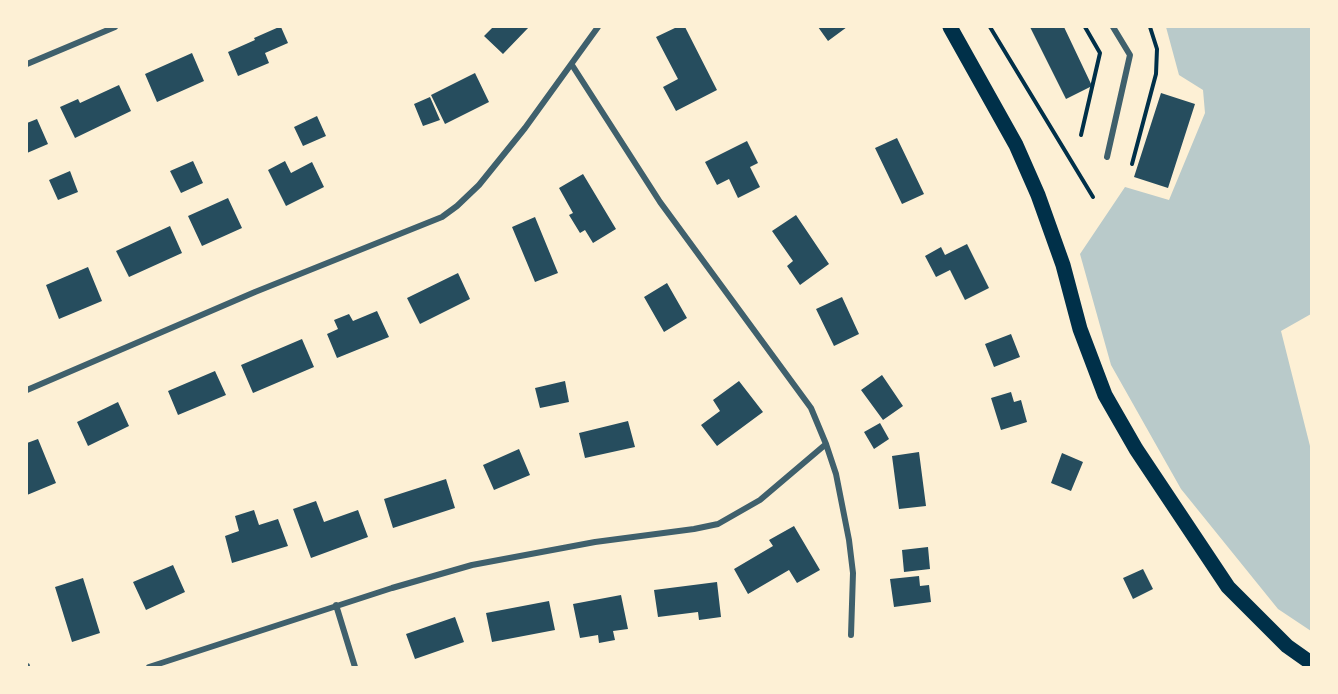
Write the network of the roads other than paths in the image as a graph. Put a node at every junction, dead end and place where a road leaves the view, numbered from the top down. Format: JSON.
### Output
{"nodes":[{"id":1,"x":115,"y":27,"type":"edge"},
{"id":2,"x":598,"y":27,"type":"edge"},
{"id":3,"x":950,"y":27,"type":"edge"},
{"id":4,"x":1113,"y":27,"type":"edge"},
{"id":5,"x":27,"y":64,"type":"edge"},
{"id":6,"x":572,"y":65,"type":"junction"},
{"id":7,"x":1107,"y":157,"type":"dead end"},
{"id":8,"x":27,"y":390,"type":"edge"},
{"id":9,"x":826,"y":444,"type":"junction"},
{"id":10,"x":336,"y":606,"type":"junction"},
{"id":11,"x":851,"y":635,"type":"dead end"},
{"id":12,"x":1311,"y":663,"type":"edge"},
{"id":13,"x":149,"y":667,"type":"edge"},
{"id":14,"x":355,"y":667,"type":"edge"}],
"edges":[{"from":1,"to":5,"type":"street"},
{"from":2,"to":6,"type":"street"},
{"from":3,"to":12,"type":"main road"},
{"from":4,"to":7,"type":"street"},
{"from":6,"to":8,"type":"street"},
{"from":6,"to":9,"type":"street"},
{"from":9,"to":10,"type":"street"},
{"from":9,"to":11,"type":"street"},
{"from":10,"to":13,"type":"street"},
{"from":10,"to":14,"type":"street"}]}
